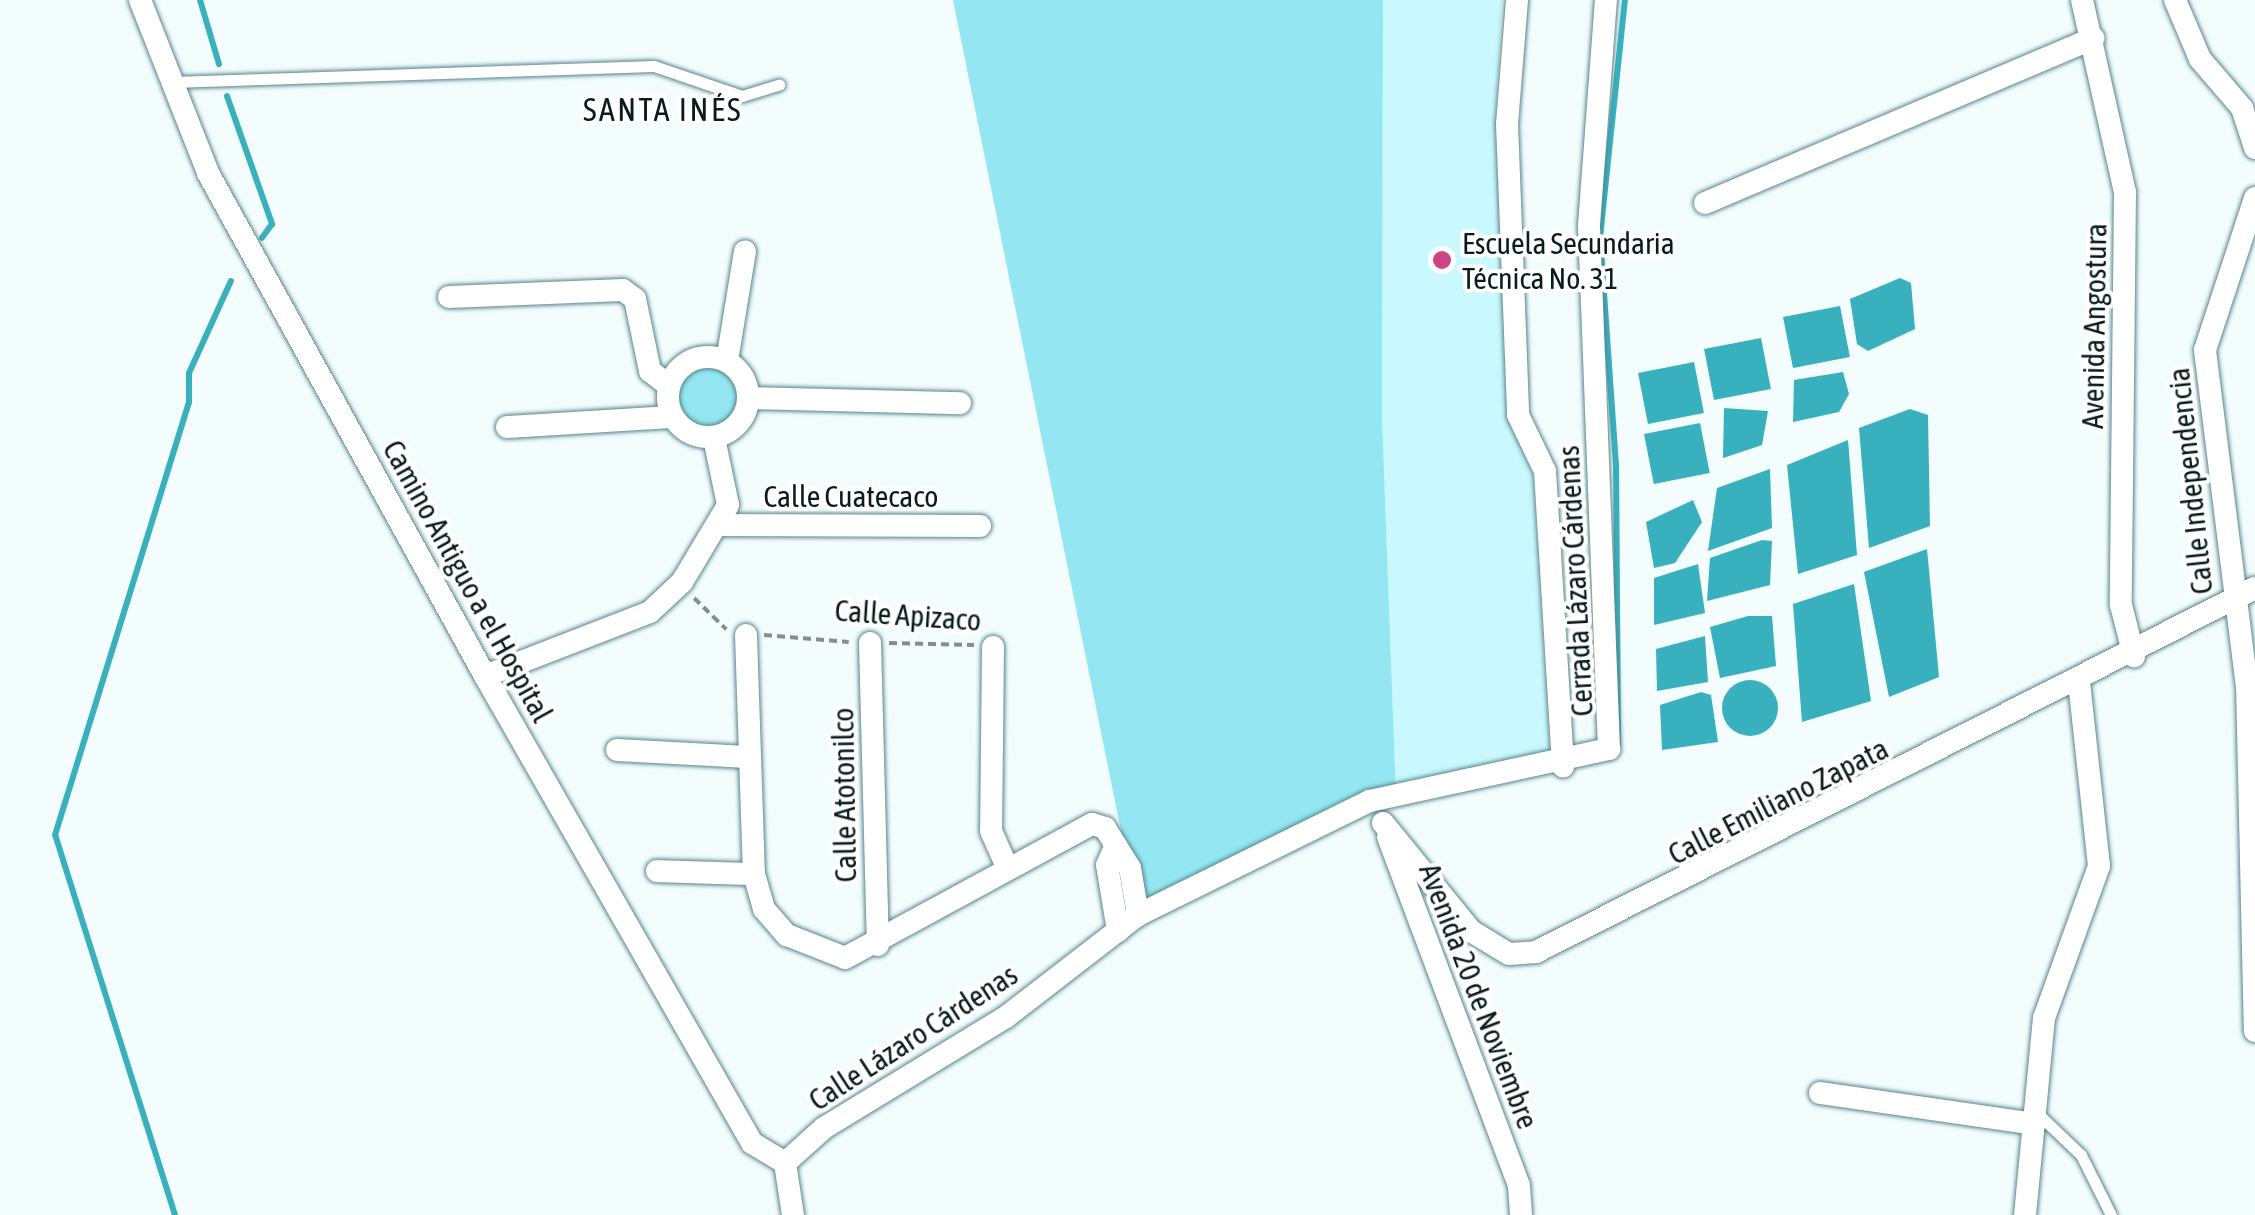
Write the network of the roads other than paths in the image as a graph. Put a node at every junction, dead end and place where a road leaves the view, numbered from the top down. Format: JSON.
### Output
{"nodes":[{"id":1,"x":140,"y":0,"type":"edge"},
{"id":2,"x":1517,"y":0,"type":"edge"},
{"id":3,"x":1606,"y":0,"type":"edge"},
{"id":4,"x":2082,"y":0,"type":"edge"},
{"id":5,"x":2175,"y":0,"type":"edge"},
{"id":6,"x":2094,"y":38,"type":"junction"},
{"id":7,"x":172,"y":82,"type":"junction"},
{"id":8,"x":779,"y":86,"type":"dead end"},
{"id":9,"x":2255,"y":148,"type":"edge"},
{"id":10,"x":2255,"y":198,"type":"edge"},
{"id":11,"x":1705,"y":203,"type":"dead end"},
{"id":12,"x":745,"y":252,"type":"dead end"},
{"id":13,"x":449,"y":297,"type":"dead end"},
{"id":14,"x":727,"y":361,"type":"junction"},
{"id":15,"x":669,"y":386,"type":"junction"},
{"id":16,"x":749,"y":398,"type":"junction"},
{"id":17,"x":960,"y":403,"type":"dead end"},
{"id":18,"x":672,"y":417,"type":"junction"},
{"id":19,"x":508,"y":427,"type":"dead end"},
{"id":20,"x":714,"y":438,"type":"junction"},
{"id":21,"x":722,"y":525,"type":"junction"},
{"id":22,"x":980,"y":526,"type":"dead end"},
{"id":23,"x":2255,"y":588,"type":"edge"},
{"id":24,"x":2233,"y":603,"type":"junction"},
{"id":25,"x":746,"y":635,"type":"road end"},
{"id":26,"x":870,"y":644,"type":"road end"},
{"id":27,"x":993,"y":648,"type":"road end"},
{"id":28,"x":2134,"y":656,"type":"junction"},
{"id":29,"x":486,"y":676,"type":"junction"},
{"id":30,"x":2079,"y":681,"type":"junction"},
{"id":31,"x":617,"y":750,"type":"dead end"},
{"id":32,"x":747,"y":757,"type":"junction"},
{"id":33,"x":1563,"y":766,"type":"junction"},
{"id":34,"x":1370,"y":801,"type":"junction"},
{"id":35,"x":1383,"y":823,"type":"junction"},
{"id":36,"x":2253,"y":824,"type":"edge"},
{"id":37,"x":1116,"y":845,"type":"junction"},
{"id":38,"x":1007,"y":868,"type":"junction"},
{"id":39,"x":657,"y":871,"type":"dead end"},
{"id":40,"x":754,"y":874,"type":"junction"},
{"id":41,"x":1138,"y":915,"type":"junction"},
{"id":42,"x":1118,"y":931,"type":"junction"},
{"id":43,"x":878,"y":945,"type":"junction"},
{"id":44,"x":2255,"y":1031,"type":"edge"},
{"id":45,"x":1820,"y":1094,"type":"dead end"},
{"id":46,"x":2035,"y":1118,"type":"junction"},
{"id":47,"x":785,"y":1163,"type":"junction"},
{"id":48,"x":794,"y":1215,"type":"edge"},
{"id":49,"x":1521,"y":1215,"type":"edge"},
{"id":50,"x":2025,"y":1215,"type":"edge"},
{"id":51,"x":2111,"y":1215,"type":"edge"}],
"edges":[{"from":1,"to":7,"type":"street","name":"Camino Antiguo a el Hospital"},
{"from":2,"to":33,"type":"street"},
{"from":3,"to":33,"type":"street","name":"Cerrada Lázaro Cárdenas"},
{"from":4,"to":6,"type":"street","name":"Avenida Angostura"},
{"from":5,"to":9,"type":"street"},
{"from":6,"to":11,"type":"street"},
{"from":6,"to":28,"type":"street","name":"Avenida Angostura"},
{"from":7,"to":8,"type":"lane"},
{"from":7,"to":29,"type":"street","name":"Camino Antiguo a el Hospital"},
{"from":10,"to":24,"type":"street","name":"Calle Independencia"},
{"from":12,"to":14,"type":"street"},
{"from":13,"to":15,"type":"street"},
{"from":14,"to":15,"type":"street"},
{"from":14,"to":16,"type":"street"},
{"from":15,"to":18,"type":"street"},
{"from":16,"to":17,"type":"street"},
{"from":16,"to":20,"type":"street"},
{"from":18,"to":19,"type":"street"},
{"from":18,"to":20,"type":"street"},
{"from":20,"to":21,"type":"street"},
{"from":21,"to":22,"type":"street","name":"Calle Cuatecaco"},
{"from":21,"to":29,"type":"street"},
{"from":23,"to":24,"type":"street","name":"Calle Emiliano Zapata"},
{"from":24,"to":28,"type":"street","name":"Calle Emiliano Zapata"},
{"from":24,"to":36,"type":"street","name":"Calle Independencia"},
{"from":25,"to":32,"type":"street"},
{"from":26,"to":43,"type":"street","name":"Calle Atotonilco"},
{"from":27,"to":38,"type":"street","name":"Calle Apizaco"},
{"from":28,"to":30,"type":"street","name":"Calle Emiliano Zapata"},
{"from":29,"to":47,"type":"street","name":"Camino Antiguo a el Hospital"},
{"from":30,"to":35,"type":"street","name":"Calle Emiliano Zapata"},
{"from":30,"to":46,"type":"street"},
{"from":31,"to":32,"type":"street"},
{"from":32,"to":40,"type":"street"},
{"from":33,"to":34,"type":"street","name":"Cerrada Lázaro Cárdenas"},
{"from":34,"to":35,"type":"street","name":"Avenida 20 de Noviembre"},
{"from":34,"to":41,"type":"street","name":"Cerrada Lázaro Cárdenas"},
{"from":35,"to":49,"type":"street","name":"Avenida 20 de Noviembre"},
{"from":36,"to":44,"type":"street","name":"Calle Independencia"},
{"from":37,"to":38,"type":"street"},
{"from":37,"to":41,"type":"street"},
{"from":37,"to":42,"type":"street"},
{"from":38,"to":43,"type":"street"},
{"from":39,"to":40,"type":"street"},
{"from":40,"to":43,"type":"street"},
{"from":41,"to":42,"type":"street","name":"Cerrada Lázaro Cárdenas"},
{"from":42,"to":47,"type":"street","name":"Calle Lázaro Cárdenas"},
{"from":45,"to":46,"type":"street"},
{"from":46,"to":50,"type":"street"},
{"from":46,"to":51,"type":"lane"},
{"from":47,"to":48,"type":"street"}]}
